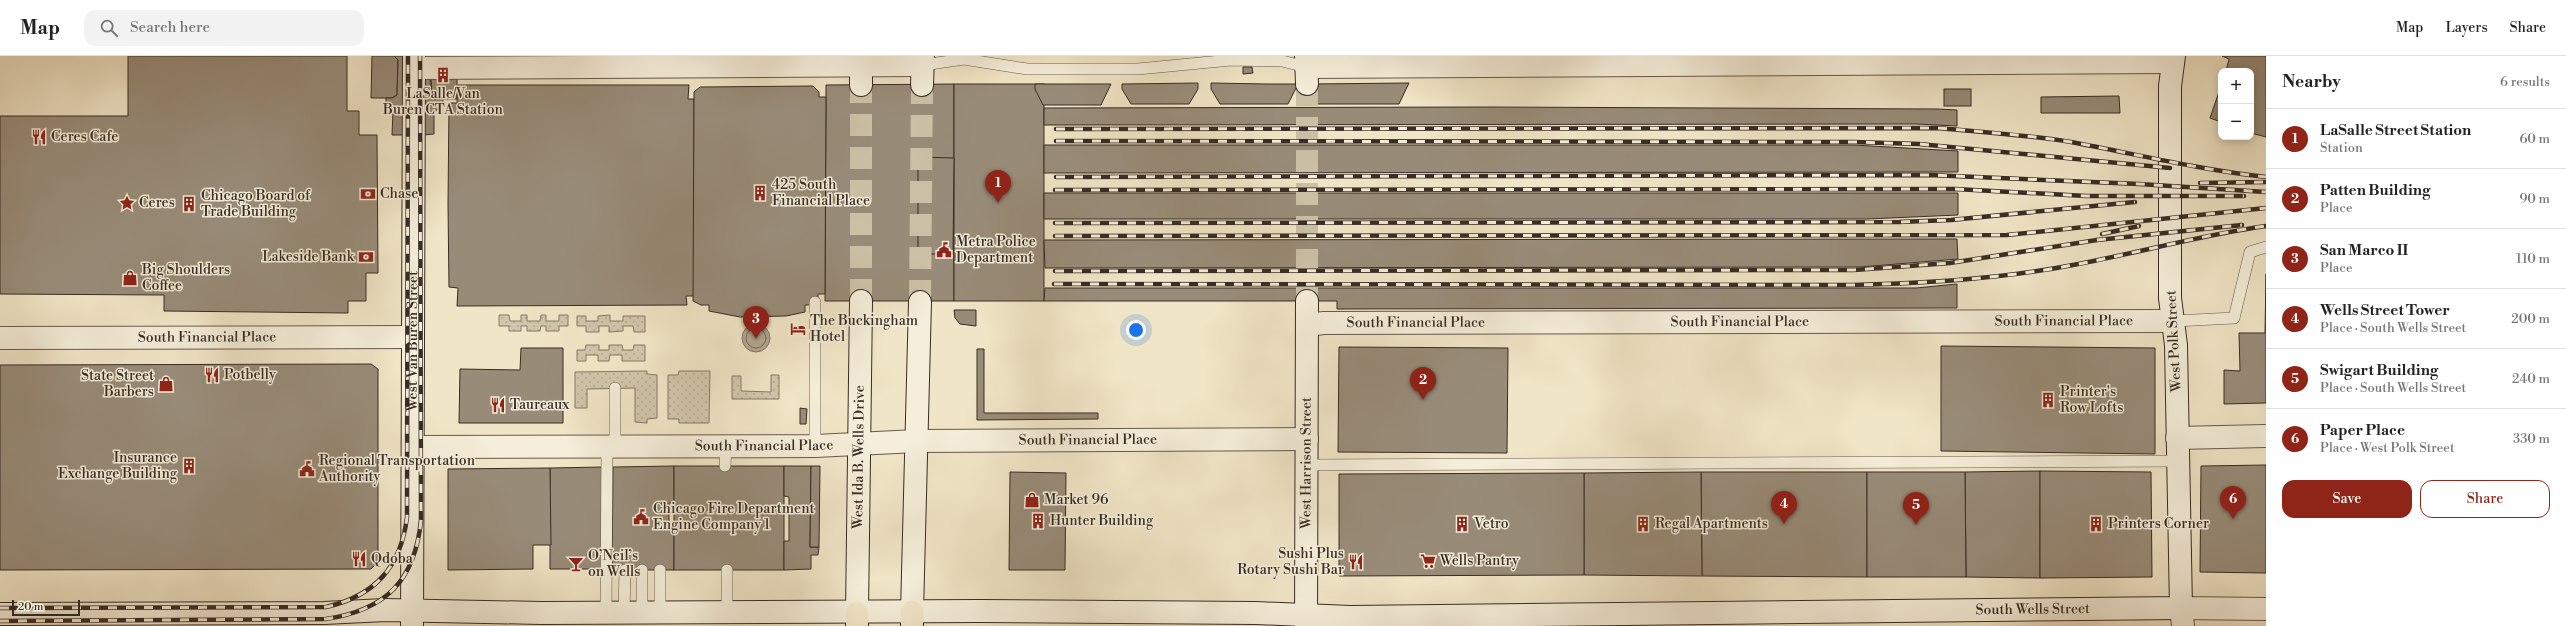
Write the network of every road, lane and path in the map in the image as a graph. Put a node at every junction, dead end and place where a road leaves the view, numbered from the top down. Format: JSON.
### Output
{"nodes":[{"id":1,"x":2174,"y":59,"type":"edge"},
{"id":2,"x":414,"y":62,"type":"edge"},
{"id":3,"x":861,"y":69,"type":"edge"},
{"id":4,"x":923,"y":69,"type":"edge"},
{"id":5,"x":1306,"y":69,"type":"edge"},
{"id":6,"x":2266,"y":247,"type":"edge"},
{"id":7,"x":861,"y":301,"type":"tunnel mouth"},
{"id":8,"x":1307,"y":301,"type":"tunnel mouth"},
{"id":9,"x":815,"y":302,"type":"dead end"},
{"id":10,"x":920,"y":302,"type":"tunnel mouth"},
{"id":11,"x":2174,"y":321,"type":"junction"},
{"id":12,"x":1307,"y":325,"type":"junction"},
{"id":13,"x":413,"y":337,"type":"junction"},
{"id":14,"x":0,"y":338,"type":"edge"},
{"id":15,"x":615,"y":388,"type":"dead end"},
{"id":16,"x":2266,"y":436,"type":"edge"},
{"id":17,"x":2177,"y":438,"type":"junction"},
{"id":18,"x":1307,"y":439,"type":"junction"},
{"id":19,"x":918,"y":441,"type":"junction"},
{"id":20,"x":860,"y":444,"type":"junction"},
{"id":21,"x":815,"y":446,"type":"junction"},
{"id":22,"x":413,"y":447,"type":"junction"},
{"id":23,"x":611,"y":447,"type":"junction"},
{"id":24,"x":2177,"y":461,"type":"junction"},
{"id":25,"x":1307,"y":464,"type":"junction"},
{"id":26,"x":625,"y":570,"type":"dead end"},
{"id":27,"x":642,"y":570,"type":"dead end"},
{"id":28,"x":660,"y":570,"type":"dead end"},
{"id":29,"x":727,"y":570,"type":"dead end"},
{"id":30,"x":2266,"y":608,"type":"edge"},
{"id":31,"x":633,"y":613,"type":"junction"},
{"id":32,"x":727,"y":613,"type":"junction"},
{"id":33,"x":0,"y":614,"type":"edge"},
{"id":34,"x":2182,"y":617,"type":"edge"},
{"id":35,"x":412,"y":619,"type":"edge"},
{"id":36,"x":912,"y":619,"type":"edge"},
{"id":37,"x":81,"y":620,"type":"edge"},
{"id":38,"x":269,"y":620,"type":"edge"},
{"id":39,"x":857,"y":620,"type":"edge"},
{"id":40,"x":1306,"y":621,"type":"edge"}],
"edges":[{"from":1,"to":5,"type":"main road"},
{"from":1,"to":11,"type":"main road","name":"West Polk Street"},
{"from":2,"to":3,"type":"main road"},
{"from":2,"to":13,"type":"main road","name":"West Van Buren Street"},
{"from":3,"to":4,"type":"main road"},
{"from":4,"to":5,"type":"lane"},
{"from":6,"to":11,"type":"lane"},
{"from":7,"to":20,"type":"main road","name":"West Ida B. Wells Drive"},
{"from":8,"to":12,"type":"main road","name":"West Harrison Street"},
{"from":9,"to":21,"type":"lane"},
{"from":10,"to":19,"type":"main road"},
{"from":11,"to":12,"type":"main road","name":"South Financial Place"},
{"from":11,"to":17,"type":"main road","name":"West Polk Street"},
{"from":12,"to":18,"type":"main road","name":"West Harrison Street"},
{"from":13,"to":14,"type":"main road","name":"South Financial Place"},
{"from":13,"to":22,"type":"main road","name":"West Van Buren Street"},
{"from":15,"to":23,"type":"lane"},
{"from":16,"to":17,"type":"main road"},
{"from":17,"to":24,"type":"main road","name":"West Polk Street"},
{"from":18,"to":19,"type":"main road","name":"South Financial Place"},
{"from":18,"to":25,"type":"main road","name":"West Harrison Street"},
{"from":19,"to":20,"type":"main road","name":"South Financial Place"},
{"from":19,"to":36,"type":"main road"},
{"from":20,"to":21,"type":"main road","name":"South Financial Place"},
{"from":20,"to":39,"type":"main road","name":"West Ida B. Wells Drive"},
{"from":21,"to":23,"type":"main road","name":"South Financial Place"},
{"from":22,"to":23,"type":"main road","name":"South Financial Place"},
{"from":22,"to":35,"type":"main road","name":"West Van Buren Street"},
{"from":23,"to":31,"type":"lane"},
{"from":24,"to":25,"type":"lane"},
{"from":24,"to":34,"type":"main road","name":"West Polk Street"},
{"from":25,"to":40,"type":"main road","name":"West Harrison Street"},
{"from":26,"to":31,"type":"lane"},
{"from":27,"to":31,"type":"lane"},
{"from":28,"to":31,"type":"lane"},
{"from":29,"to":32,"type":"lane"},
{"from":30,"to":34,"type":"main road","name":"South Wells Street"},
{"from":31,"to":32,"type":"main road","name":"South Wells Street"},
{"from":31,"to":35,"type":"main road","name":"South Wells Street"},
{"from":32,"to":39,"type":"main road","name":"South Wells Street"},
{"from":33,"to":37,"type":"main road","name":"South Wells Street"},
{"from":34,"to":40,"type":"main road","name":"South Wells Street"},
{"from":35,"to":38,"type":"main road","name":"South Wells Street"},
{"from":36,"to":39,"type":"main road","name":"South Wells Street"},
{"from":36,"to":40,"type":"main road","name":"South Wells Street"},
{"from":37,"to":38,"type":"main road","name":"South Wells Street"}]}
